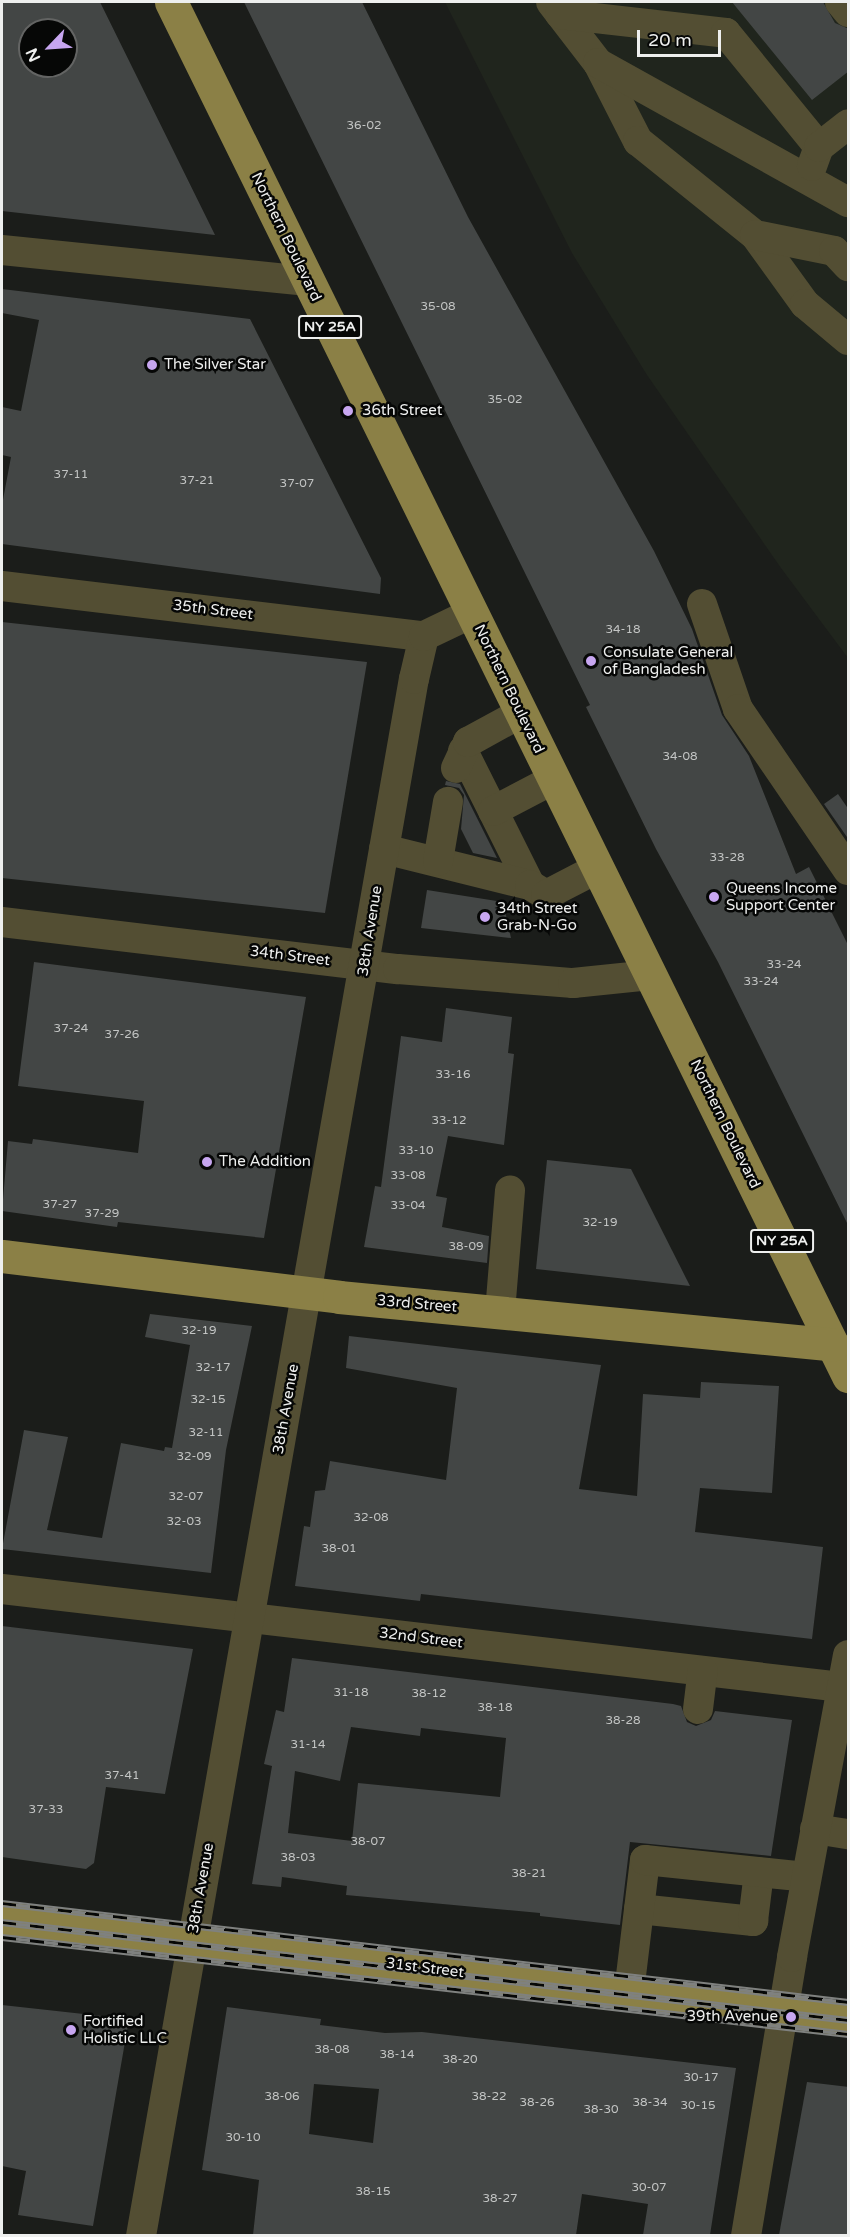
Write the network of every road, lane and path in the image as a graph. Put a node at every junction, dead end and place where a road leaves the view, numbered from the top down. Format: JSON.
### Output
{"nodes":[{"id":1,"x":171,"y":2,"type":"edge"},
{"id":2,"x":840,"y":2,"type":"edge"},
{"id":3,"x":556,"y":8,"type":"edge"},
{"id":4,"x":849,"y":12,"type":"edge"},
{"id":5,"x":598,"y":63,"type":"junction"},
{"id":6,"x":849,"y":124,"type":"edge"},
{"id":7,"x":819,"y":147,"type":"junction"},
{"id":8,"x":808,"y":180,"type":"junction"},
{"id":9,"x":849,"y":202,"type":"edge"},
{"id":10,"x":754,"y":235,"type":"junction"},
{"id":11,"x":2,"y":250,"type":"edge"},
{"id":12,"x":849,"y":266,"type":"edge"},
{"id":13,"x":308,"y":281,"type":"junction"},
{"id":14,"x":849,"y":340,"type":"edge"},
{"id":15,"x":2,"y":586,"type":"edge"},
{"id":16,"x":702,"y":604,"type":"dead end"},
{"id":17,"x":472,"y":613,"type":"junction"},
{"id":18,"x":424,"y":636,"type":"junction"},
{"id":19,"x":521,"y":713,"type":"junction"},
{"id":20,"x":554,"y":779,"type":"junction"},
{"id":21,"x":448,"y":802,"type":"dead end"},
{"id":22,"x":493,"y":811,"type":"junction"},
{"id":23,"x":384,"y":849,"type":"junction"},
{"id":24,"x":438,"y":861,"type":"junction"},
{"id":25,"x":598,"y":868,"type":"junction"},
{"id":26,"x":849,"y":870,"type":"edge"},
{"id":27,"x":530,"y":885,"type":"junction"},
{"id":28,"x":2,"y":922,"type":"edge"},
{"id":29,"x":364,"y":965,"type":"junction"},
{"id":30,"x":651,"y":975,"type":"junction"},
{"id":31,"x":510,"y":1190,"type":"dead end"},
{"id":32,"x":2,"y":1256,"type":"edge"},
{"id":33,"x":307,"y":1293,"type":"junction"},
{"id":34,"x":500,"y":1312,"type":"junction"},
{"id":35,"x":833,"y":1345,"type":"junction"},
{"id":36,"x":849,"y":1376,"type":"edge"},
{"id":37,"x":2,"y":1589,"type":"edge"},
{"id":38,"x":250,"y":1618,"type":"junction"},
{"id":39,"x":849,"y":1655,"type":"edge"},
{"id":40,"x":703,"y":1671,"type":"junction"},
{"id":41,"x":841,"y":1686,"type":"junction"},
{"id":42,"x":698,"y":1708,"type":"dead end"},
{"id":43,"x":815,"y":1829,"type":"junction"},
{"id":44,"x":849,"y":1834,"type":"edge"},
{"id":45,"x":759,"y":1872,"type":"junction"},
{"id":46,"x":806,"y":1877,"type":"junction"},
{"id":47,"x":639,"y":1909,"type":"junction"},
{"id":48,"x":2,"y":1918,"type":"edge"},
{"id":49,"x":192,"y":1941,"type":"junction"},
{"id":50,"x":629,"y":1992,"type":"junction"},
{"id":51,"x":784,"y":2010,"type":"junction"},
{"id":52,"x":849,"y":2019,"type":"edge"},
{"id":53,"x":141,"y":2235,"type":"edge"},
{"id":54,"x":746,"y":2235,"type":"edge"}],
"edges":[{"from":1,"to":13,"type":"main road","name":"Northern Boulevard","number":"NY 25A"},
{"from":2,"to":4,"type":"street"},
{"from":3,"to":5,"type":"street"},
{"from":3,"to":7,"type":"street"},
{"from":5,"to":8,"type":"street"},
{"from":5,"to":10,"type":"street"},
{"from":6,"to":7,"type":"street"},
{"from":7,"to":8,"type":"street"},
{"from":8,"to":9,"type":"street"},
{"from":10,"to":12,"type":"street"},
{"from":10,"to":14,"type":"street"},
{"from":11,"to":13,"type":"street"},
{"from":13,"to":17,"type":"main road","name":"Northern Boulevard","number":"NY 25A"},
{"from":15,"to":18,"type":"street","name":"35th Street"},
{"from":16,"to":26,"type":"street"},
{"from":17,"to":18,"type":"street"},
{"from":17,"to":19,"type":"main road","name":"Northern Boulevard","number":"NY 25A"},
{"from":18,"to":23,"type":"street","name":"38th Avenue"},
{"from":19,"to":20,"type":"main road","name":"Northern Boulevard","number":"NY 25A"},
{"from":19,"to":22,"type":"street"},
{"from":20,"to":22,"type":"street"},
{"from":20,"to":25,"type":"main road","name":"Northern Boulevard","number":"NY 25A"},
{"from":21,"to":24,"type":"street"},
{"from":22,"to":27,"type":"street"},
{"from":23,"to":24,"type":"street"},
{"from":23,"to":29,"type":"street","name":"38th Avenue"},
{"from":24,"to":27,"type":"street"},
{"from":25,"to":27,"type":"street"},
{"from":25,"to":30,"type":"main road","name":"Northern Boulevard","number":"NY 25A"},
{"from":28,"to":29,"type":"street","name":"34th Street"},
{"from":29,"to":30,"type":"street","name":"34th Street"},
{"from":29,"to":33,"type":"street","name":"38th Avenue"},
{"from":30,"to":35,"type":"main road","name":"Northern Boulevard","number":"NY 25A"},
{"from":31,"to":34,"type":"street"},
{"from":32,"to":33,"type":"main road","name":"33rd Street"},
{"from":33,"to":34,"type":"main road","name":"33rd Street"},
{"from":33,"to":38,"type":"street","name":"38th Avenue"},
{"from":34,"to":35,"type":"main road","name":"33rd Street"},
{"from":35,"to":36,"type":"main road","name":"Northern Boulevard","number":"NY 25A"},
{"from":37,"to":38,"type":"street","name":"32nd Street"},
{"from":38,"to":40,"type":"street","name":"32nd Street"},
{"from":38,"to":49,"type":"street","name":"38th Avenue"},
{"from":39,"to":41,"type":"street"},
{"from":40,"to":41,"type":"street","name":"32nd Street"},
{"from":40,"to":42,"type":"street"},
{"from":41,"to":43,"type":"street"},
{"from":43,"to":44,"type":"street"},
{"from":43,"to":46,"type":"street"},
{"from":45,"to":46,"type":"street"},
{"from":45,"to":47,"type":"street"},
{"from":45,"to":47,"type":"street"},
{"from":46,"to":51,"type":"street"},
{"from":47,"to":50,"type":"street"},
{"from":48,"to":49,"type":"main road","name":"31st Street"},
{"from":49,"to":50,"type":"main road","name":"31st Street"},
{"from":49,"to":53,"type":"street","name":"38th Avenue"},
{"from":50,"to":51,"type":"main road","name":"31st Street"},
{"from":51,"to":52,"type":"main road","name":"31st Street"},
{"from":51,"to":54,"type":"street"}]}
